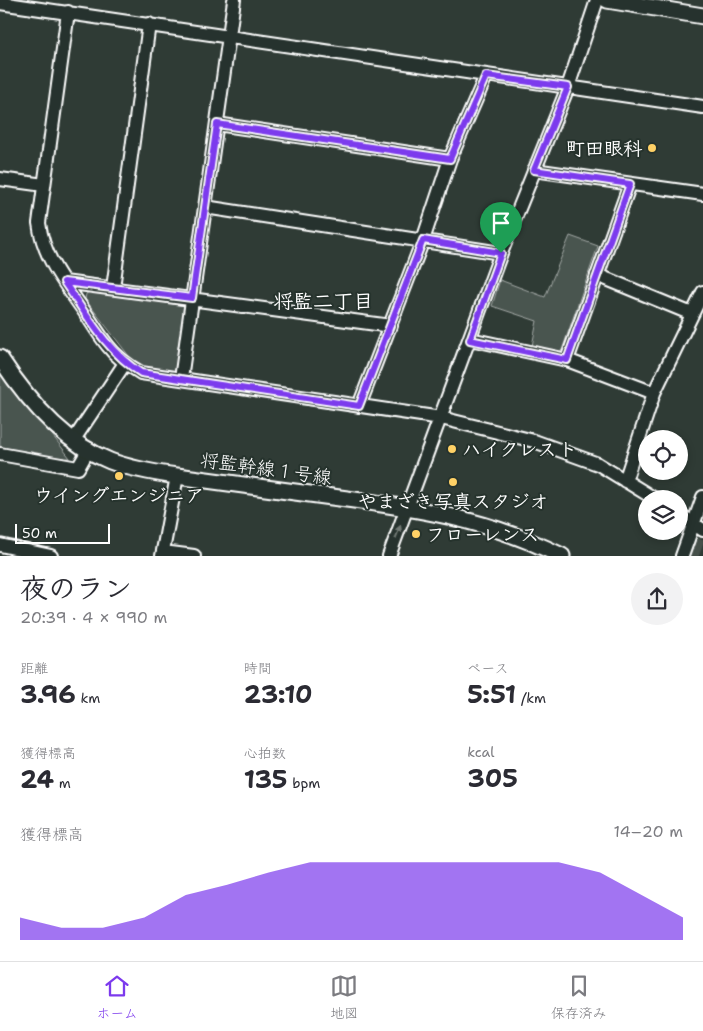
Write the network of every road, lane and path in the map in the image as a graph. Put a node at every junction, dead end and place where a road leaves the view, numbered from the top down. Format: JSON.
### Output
{"nodes":[{"id":1,"x":234,"y":0,"type":"edge"},
{"id":2,"x":597,"y":0,"type":"edge"},
{"id":3,"x":607,"y":0,"type":"edge"},
{"id":4,"x":0,"y":2,"type":"edge"},
{"id":5,"x":68,"y":12,"type":"junction"},
{"id":6,"x":703,"y":16,"type":"edge"},
{"id":7,"x":149,"y":24,"type":"junction"},
{"id":8,"x":229,"y":36,"type":"junction"},
{"id":9,"x":486,"y":76,"type":"junction"},
{"id":10,"x":568,"y":87,"type":"junction"},
{"id":11,"x":703,"y":108,"type":"edge"},
{"id":12,"x":217,"y":124,"type":"junction"},
{"id":13,"x":450,"y":159,"type":"junction"},
{"id":14,"x":534,"y":170,"type":"junction"},
{"id":15,"x":0,"y":179,"type":"edge"},
{"id":16,"x":630,"y":184,"type":"junction"},
{"id":17,"x":44,"y":185,"type":"junction"},
{"id":18,"x":703,"y":194,"type":"edge"},
{"id":19,"x":205,"y":207,"type":"junction"},
{"id":20,"x":423,"y":240,"type":"junction"},
{"id":21,"x":501,"y":253,"type":"junction"},
{"id":22,"x":597,"y":276,"type":"junction"},
{"id":23,"x":64,"y":282,"type":"junction"},
{"id":24,"x":113,"y":288,"type":"junction"},
{"id":25,"x":703,"y":292,"type":"edge"},
{"id":26,"x":192,"y":298,"type":"junction"},
{"id":27,"x":692,"y":314,"type":"junction"},
{"id":28,"x":391,"y":326,"type":"junction"},
{"id":29,"x":470,"y":340,"type":"junction"},
{"id":30,"x":0,"y":358,"type":"edge"},
{"id":31,"x":567,"y":360,"type":"junction"},
{"id":32,"x":125,"y":363,"type":"junction"},
{"id":33,"x":181,"y":379,"type":"junction"},
{"id":34,"x":654,"y":393,"type":"junction"},
{"id":35,"x":359,"y":406,"type":"junction"},
{"id":36,"x":441,"y":418,"type":"junction"},
{"id":37,"x":73,"y":441,"type":"junction"},
{"id":38,"x":89,"y":449,"type":"junction"},
{"id":39,"x":0,"y":454,"type":"edge"},
{"id":40,"x":177,"y":476,"type":"junction"},
{"id":41,"x":625,"y":480,"type":"junction"},
{"id":42,"x":640,"y":490,"type":"edge"},
{"id":43,"x":703,"y":497,"type":"edge"},
{"id":44,"x":408,"y":507,"type":"junction"},
{"id":45,"x":698,"y":526,"type":"edge"},
{"id":46,"x":0,"y":545,"type":"edge"},
{"id":47,"x":163,"y":554,"type":"edge"},
{"id":48,"x":51,"y":556,"type":"edge"},
{"id":49,"x":194,"y":556,"type":"edge"},
{"id":50,"x":389,"y":556,"type":"edge"},
{"id":51,"x":562,"y":556,"type":"edge"},
{"id":52,"x":682,"y":556,"type":"edge"}],
"edges":[{"from":1,"to":8,"type":"street"},
{"from":2,"to":10,"type":"street"},
{"from":3,"to":6,"type":"street"},
{"from":4,"to":5,"type":"street"},
{"from":5,"to":7,"type":"street"},
{"from":5,"to":17,"type":"street"},
{"from":7,"to":8,"type":"street"},
{"from":7,"to":24,"type":"street"},
{"from":8,"to":9,"type":"street"},
{"from":8,"to":12,"type":"street"},
{"from":9,"to":10,"type":"street"},
{"from":9,"to":13,"type":"street"},
{"from":10,"to":11,"type":"street"},
{"from":10,"to":14,"type":"street"},
{"from":12,"to":13,"type":"street"},
{"from":12,"to":19,"type":"street"},
{"from":13,"to":20,"type":"street"},
{"from":14,"to":16,"type":"street"},
{"from":14,"to":21,"type":"street"},
{"from":15,"to":17,"type":"street"},
{"from":16,"to":18,"type":"street"},
{"from":16,"to":22,"type":"street"},
{"from":17,"to":23,"type":"street"},
{"from":19,"to":20,"type":"street"},
{"from":19,"to":26,"type":"street"},
{"from":20,"to":21,"type":"street"},
{"from":20,"to":28,"type":"street"},
{"from":21,"to":29,"type":"street"},
{"from":22,"to":27,"type":"street"},
{"from":22,"to":31,"type":"street"},
{"from":23,"to":24,"type":"street"},
{"from":23,"to":32,"type":"street"},
{"from":24,"to":26,"type":"street"},
{"from":25,"to":27,"type":"street"},
{"from":26,"to":28,"type":"street"},
{"from":26,"to":33,"type":"street"},
{"from":27,"to":34,"type":"street"},
{"from":28,"to":35,"type":"street"},
{"from":29,"to":31,"type":"street"},
{"from":29,"to":36,"type":"street"},
{"from":30,"to":37,"type":"street","name":"将監幹線１号線"},
{"from":31,"to":34,"type":"street"},
{"from":32,"to":33,"type":"street"},
{"from":32,"to":37,"type":"street"},
{"from":33,"to":35,"type":"street"},
{"from":34,"to":41,"type":"street"},
{"from":35,"to":36,"type":"street"},
{"from":36,"to":41,"type":"street"},
{"from":36,"to":44,"type":"street"},
{"from":37,"to":38,"type":"street","name":"将監幹線１号線"},
{"from":38,"to":39,"type":"street"},
{"from":38,"to":40,"type":"street","name":"将監幹線１号線"},
{"from":40,"to":44,"type":"street","name":"将監幹線１号線"},
{"from":40,"to":47,"type":"street"},
{"from":41,"to":42,"type":"street"},
{"from":43,"to":45,"type":"street"},
{"from":50,"to":44,"type":"street","one_way":true},
{"from":44,"to":51,"type":"street","name":"将監幹線１号線"},
{"from":45,"to":52,"type":"street"},
{"from":46,"to":48,"type":"street"},
{"from":47,"to":49,"type":"street"}]}
